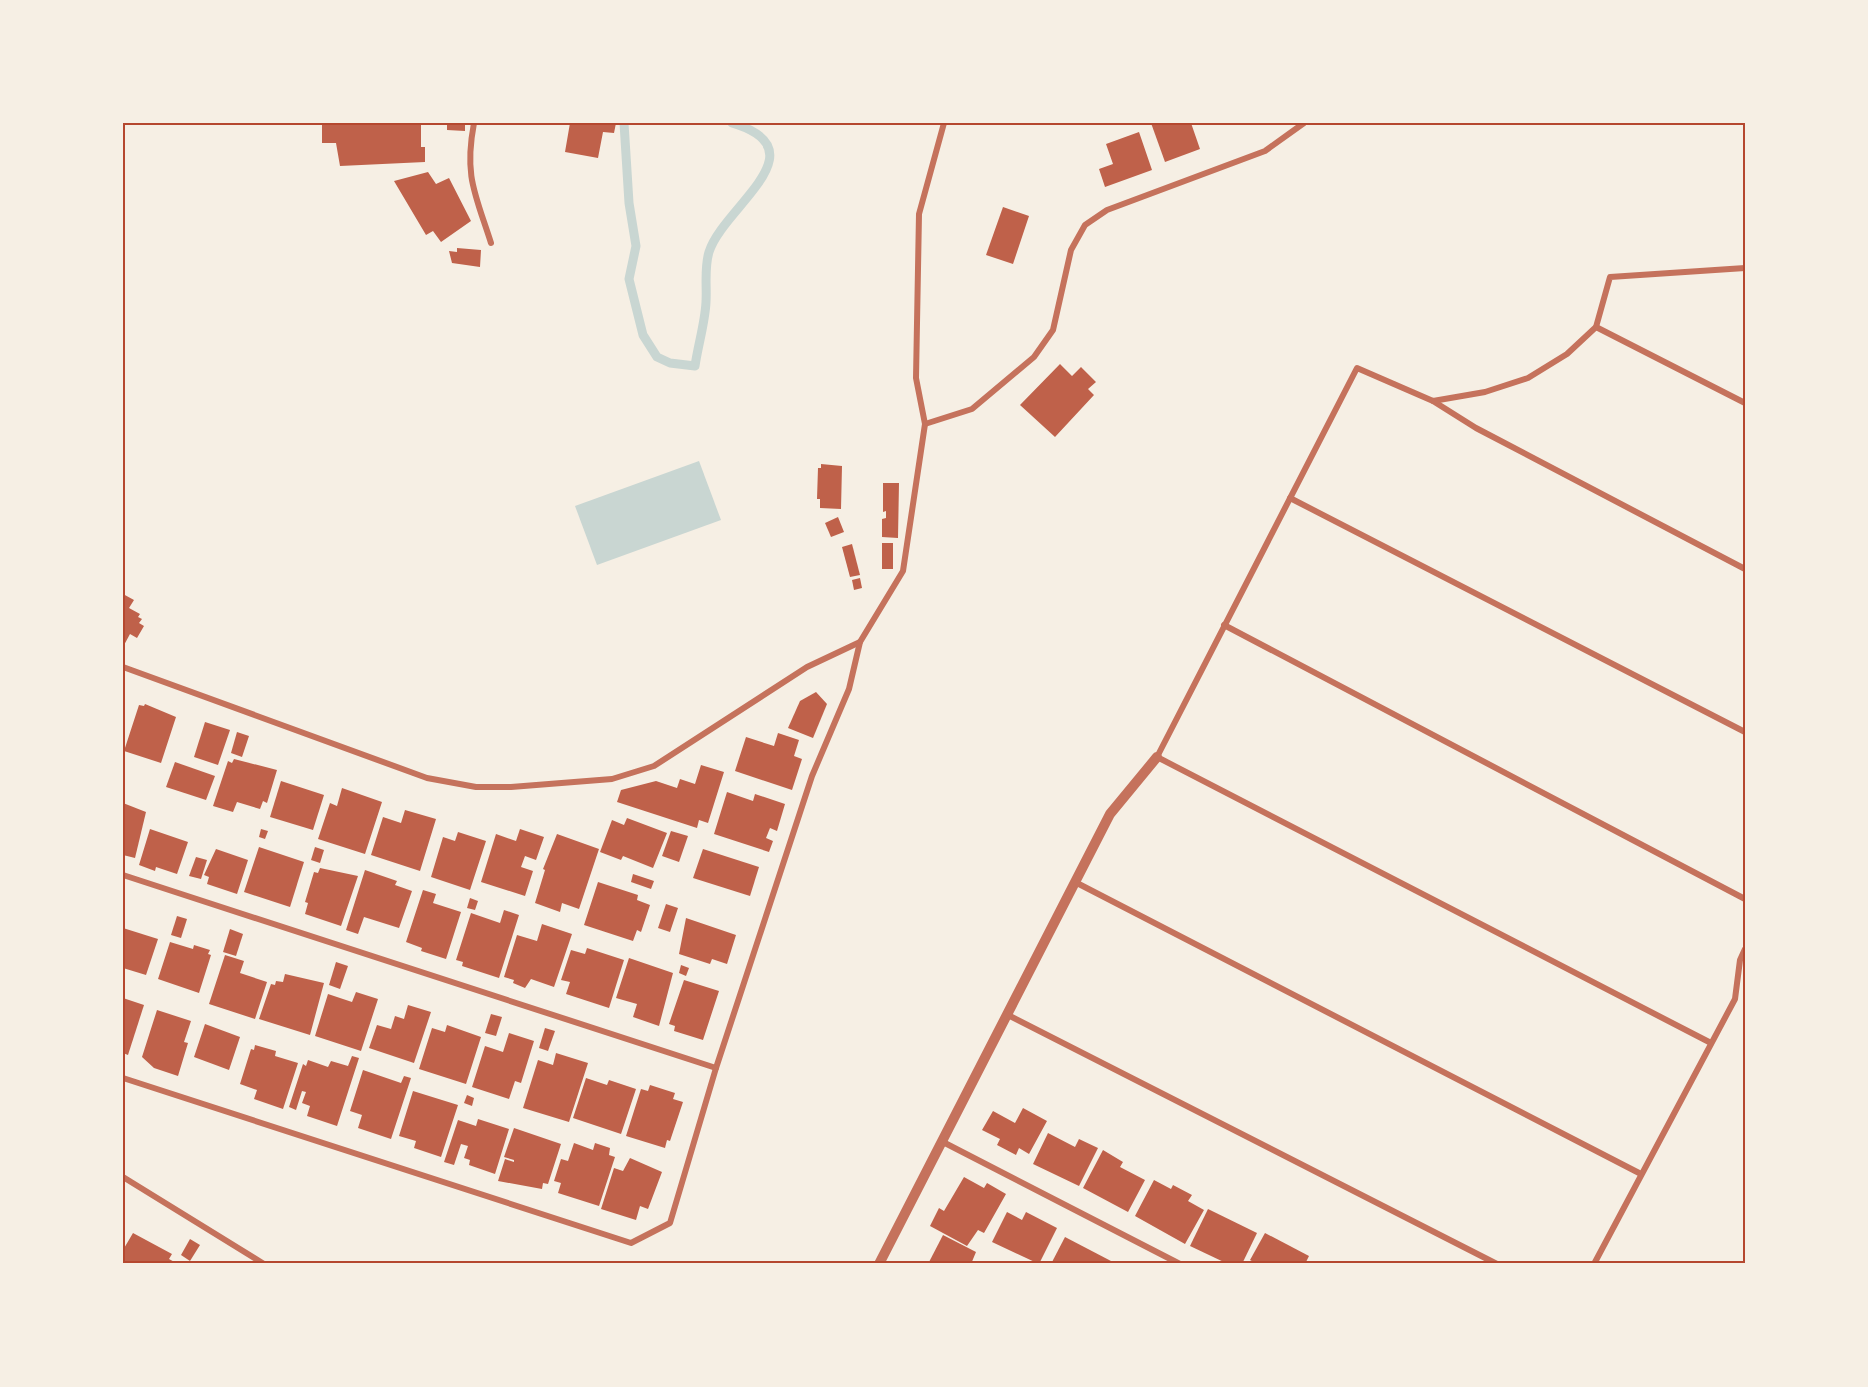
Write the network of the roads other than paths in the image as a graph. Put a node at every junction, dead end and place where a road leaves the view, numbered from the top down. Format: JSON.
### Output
{"nodes":[{"id":1,"x":474,"y":123,"type":"edge"},
{"id":2,"x":944,"y":123,"type":"edge"},
{"id":3,"x":1304,"y":123,"type":"edge"},
{"id":4,"x":491,"y":243,"type":"dead end"},
{"id":5,"x":1745,"y":268,"type":"edge"},
{"id":6,"x":1596,"y":327,"type":"junction"},
{"id":7,"x":1433,"y":401,"type":"junction"},
{"id":8,"x":1745,"y":404,"type":"edge"},
{"id":9,"x":925,"y":424,"type":"junction"},
{"id":10,"x":1290,"y":498,"type":"junction"},
{"id":11,"x":1745,"y":569,"type":"edge"},
{"id":12,"x":1224,"y":625,"type":"junction"},
{"id":13,"x":860,"y":642,"type":"junction"},
{"id":14,"x":123,"y":669,"type":"edge"},
{"id":15,"x":1745,"y":732,"type":"edge"},
{"id":16,"x":1157,"y":757,"type":"junction"},
{"id":17,"x":123,"y":875,"type":"edge"},
{"id":18,"x":1076,"y":882,"type":"junction"},
{"id":19,"x":1745,"y":899,"type":"edge"},
{"id":20,"x":1745,"y":949,"type":"edge"},
{"id":21,"x":1006,"y":1014,"type":"junction"},
{"id":22,"x":1711,"y":1042,"type":"junction"},
{"id":23,"x":716,"y":1068,"type":"junction"},
{"id":24,"x":123,"y":1078,"type":"edge"},
{"id":25,"x":940,"y":1141,"type":"junction"},
{"id":26,"x":1641,"y":1174,"type":"junction"},
{"id":27,"x":123,"y":1177,"type":"edge"},
{"id":28,"x":264,"y":1264,"type":"edge"},
{"id":29,"x":879,"y":1264,"type":"edge"},
{"id":30,"x":1180,"y":1264,"type":"edge"},
{"id":31,"x":1497,"y":1264,"type":"edge"},
{"id":32,"x":1594,"y":1264,"type":"edge"}],
"edges":[{"from":1,"to":4,"type":"street"},
{"from":2,"to":9,"type":"street"},
{"from":3,"to":9,"type":"street"},
{"from":5,"to":6,"type":"street"},
{"from":6,"to":7,"type":"street"},
{"from":6,"to":8,"type":"street"},
{"from":7,"to":10,"type":"street"},
{"from":7,"to":11,"type":"street"},
{"from":9,"to":13,"type":"street"},
{"from":10,"to":12,"type":"street"},
{"from":10,"to":15,"type":"street"},
{"from":12,"to":16,"type":"street"},
{"from":12,"to":19,"type":"street"},
{"from":13,"to":14,"type":"street"},
{"from":13,"to":23,"type":"street"},
{"from":16,"to":18,"type":"street"},
{"from":16,"to":22,"type":"street"},
{"from":17,"to":23,"type":"street"},
{"from":18,"to":21,"type":"street"},
{"from":18,"to":26,"type":"street"},
{"from":20,"to":22,"type":"street"},
{"from":21,"to":25,"type":"street"},
{"from":21,"to":31,"type":"street"},
{"from":22,"to":26,"type":"street"},
{"from":23,"to":24,"type":"street"},
{"from":25,"to":29,"type":"street"},
{"from":25,"to":30,"type":"street"},
{"from":26,"to":32,"type":"street"},
{"from":27,"to":28,"type":"street"}]}
